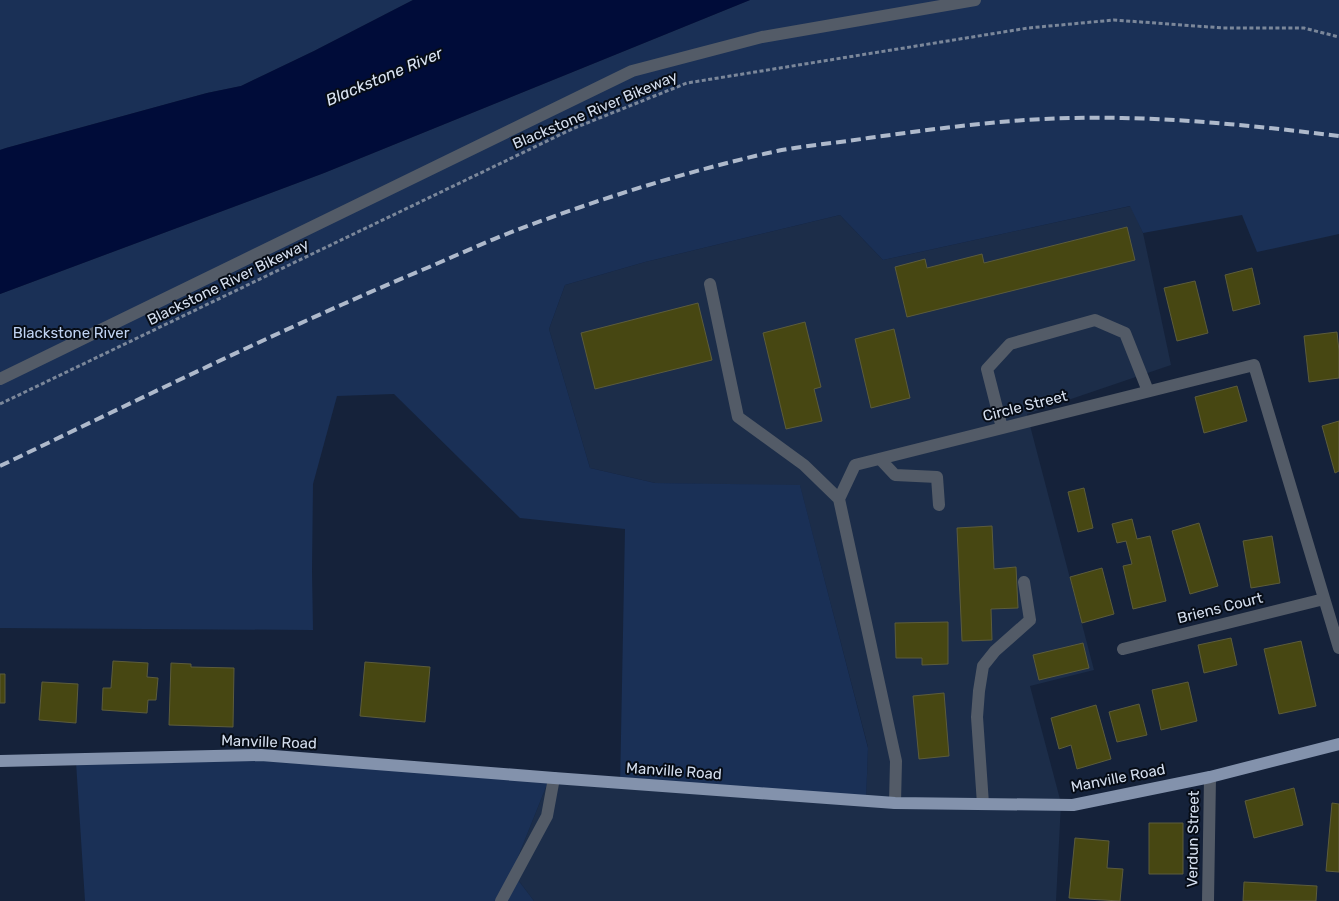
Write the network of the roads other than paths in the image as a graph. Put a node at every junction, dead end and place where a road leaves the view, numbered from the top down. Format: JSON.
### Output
{"nodes":[{"id":1,"x":975,"y":0,"type":"edge"},
{"id":2,"x":710,"y":284,"type":"dead end"},
{"id":3,"x":0,"y":379,"type":"edge"},
{"id":4,"x":1148,"y":392,"type":"junction"},
{"id":5,"x":1002,"y":428,"type":"junction"},
{"id":6,"x":880,"y":459,"type":"junction"},
{"id":7,"x":839,"y":499,"type":"junction"},
{"id":8,"x":939,"y":505,"type":"dead end"},
{"id":9,"x":1024,"y":582,"type":"dead end"},
{"id":10,"x":1324,"y":599,"type":"junction"},
{"id":11,"x":1339,"y":648,"type":"edge"},
{"id":12,"x":1123,"y":649,"type":"dead end"},
{"id":13,"x":1339,"y":744,"type":"edge"},
{"id":14,"x":0,"y":761,"type":"edge"},
{"id":15,"x":1210,"y":777,"type":"junction"},
{"id":16,"x":554,"y":778,"type":"junction"},
{"id":17,"x":895,"y":803,"type":"junction"},
{"id":18,"x":983,"y":804,"type":"junction"},
{"id":19,"x":501,"y":901,"type":"edge"},
{"id":20,"x":1208,"y":901,"type":"edge"}],
"edges":[{"from":1,"to":3,"type":"street"},
{"from":2,"to":7,"type":"street"},
{"from":4,"to":5,"type":"street","name":"Circle Street"},
{"from":4,"to":5,"type":"street"},
{"from":4,"to":10,"type":"street","name":"Circle Street"},
{"from":5,"to":6,"type":"street","name":"Circle Street"},
{"from":6,"to":7,"type":"street","name":"Circle Street"},
{"from":6,"to":8,"type":"street"},
{"from":7,"to":17,"type":"street"},
{"from":9,"to":18,"type":"street"},
{"from":10,"to":11,"type":"street","name":"Circle Street"},
{"from":10,"to":12,"type":"street","name":"Briens Court"},
{"from":13,"to":15,"type":"main road","name":"Manville Road"},
{"from":14,"to":16,"type":"main road","name":"Manville Road"},
{"from":15,"to":18,"type":"main road","name":"Manville Road"},
{"from":15,"to":20,"type":"street","name":"Verdun Street"},
{"from":16,"to":17,"type":"main road","name":"Manville Road"},
{"from":16,"to":19,"type":"street"},
{"from":17,"to":18,"type":"main road","name":"Manville Road"}]}
